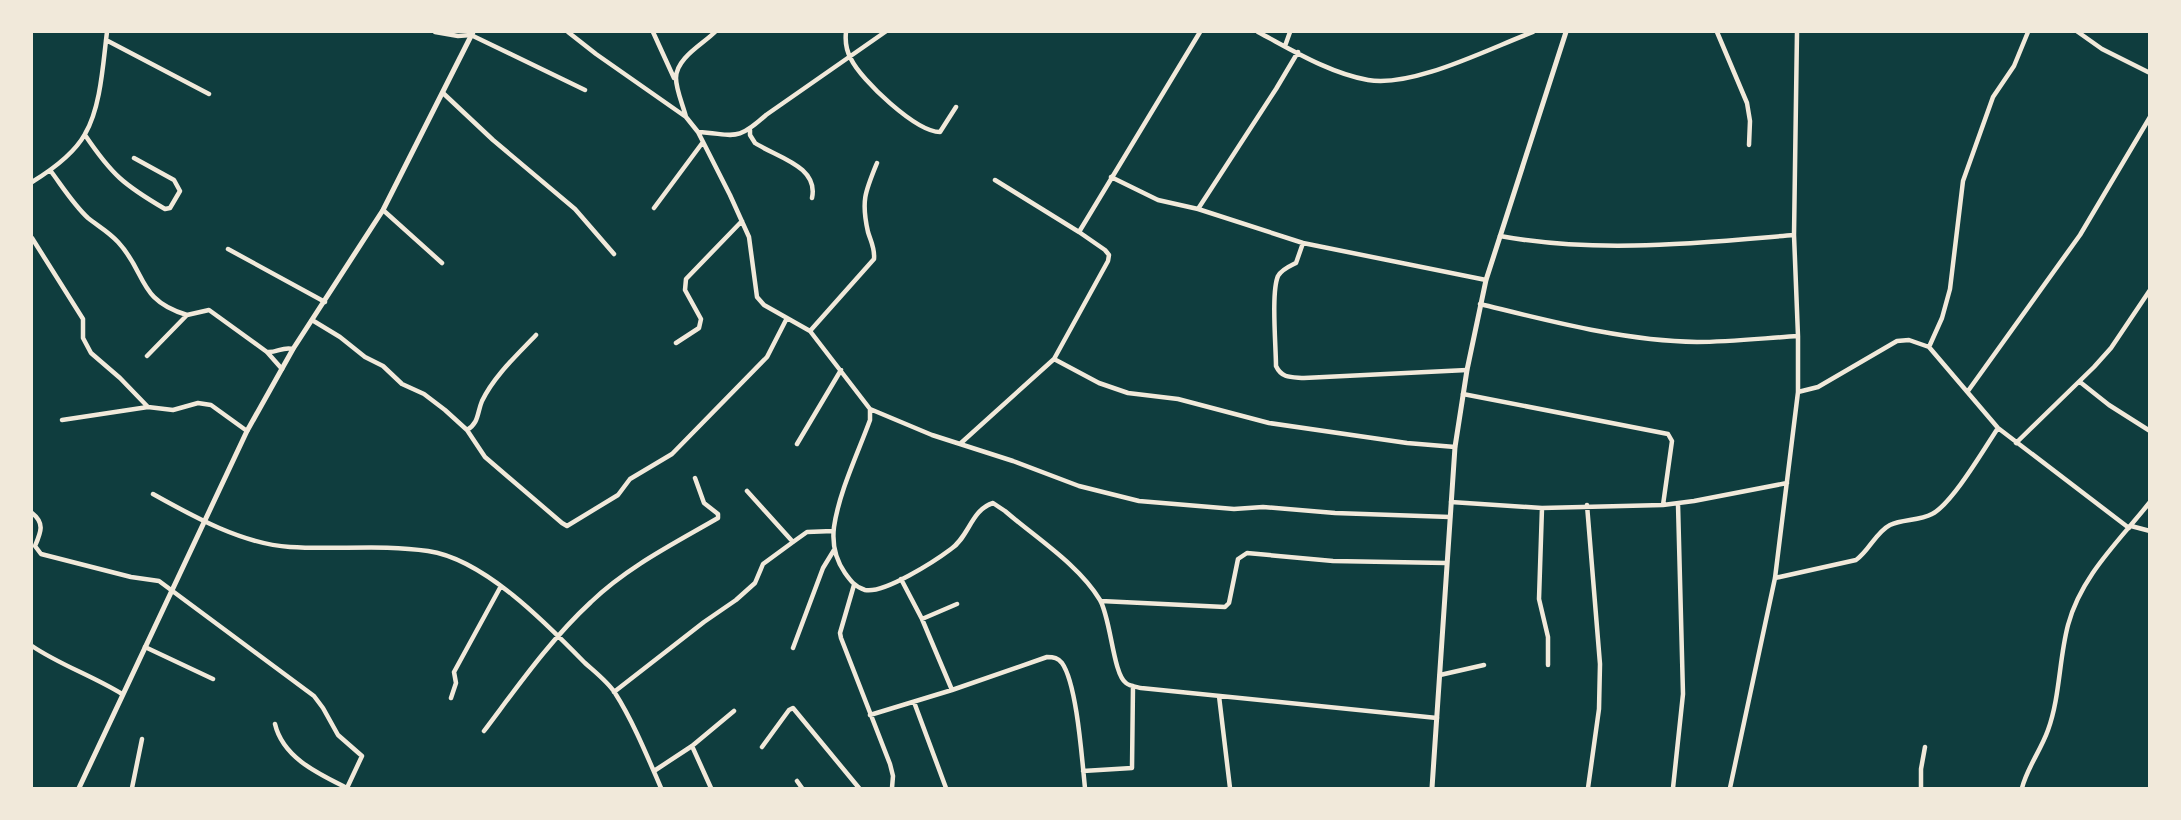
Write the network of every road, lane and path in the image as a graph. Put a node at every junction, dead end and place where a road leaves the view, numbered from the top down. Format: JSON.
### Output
{"nodes":[{"id":1,"x":107,"y":32,"type":"edge"},
{"id":2,"x":435,"y":32,"type":"edge"},
{"id":3,"x":568,"y":32,"type":"edge"},
{"id":4,"x":653,"y":32,"type":"edge"},
{"id":5,"x":715,"y":32,"type":"edge"},
{"id":6,"x":846,"y":32,"type":"edge"},
{"id":7,"x":885,"y":32,"type":"edge"},
{"id":8,"x":1200,"y":32,"type":"edge"},
{"id":9,"x":1258,"y":32,"type":"edge"},
{"id":10,"x":1290,"y":32,"type":"edge"},
{"id":11,"x":1533,"y":32,"type":"edge"},
{"id":12,"x":1566,"y":32,"type":"edge"},
{"id":13,"x":1717,"y":32,"type":"edge"},
{"id":14,"x":1797,"y":32,"type":"edge"},
{"id":15,"x":2028,"y":32,"type":"edge"},
{"id":16,"x":2078,"y":32,"type":"edge"},
{"id":17,"x":472,"y":33,"type":"edge"},
{"id":18,"x":106,"y":40,"type":"junction"},
{"id":19,"x":1285,"y":46,"type":"junction"},
{"id":20,"x":1298,"y":52,"type":"junction"},
{"id":21,"x":850,"y":57,"type":"junction"},
{"id":22,"x":2150,"y":73,"type":"edge"},
{"id":23,"x":677,"y":82,"type":"junction"},
{"id":24,"x":585,"y":90,"type":"dead end"},
{"id":25,"x":443,"y":93,"type":"junction"},
{"id":26,"x":209,"y":94,"type":"dead end"},
{"id":27,"x":956,"y":107,"type":"dead end"},
{"id":28,"x":686,"y":117,"type":"junction"},
{"id":29,"x":2150,"y":117,"type":"edge"},
{"id":30,"x":750,"y":130,"type":"junction"},
{"id":31,"x":698,"y":132,"type":"junction"},
{"id":32,"x":85,"y":135,"type":"junction"},
{"id":33,"x":703,"y":142,"type":"junction"},
{"id":34,"x":1749,"y":145,"type":"dead end"},
{"id":35,"x":134,"y":158,"type":"dead end"},
{"id":36,"x":877,"y":163,"type":"dead end"},
{"id":37,"x":50,"y":170,"type":"junction"},
{"id":38,"x":1111,"y":177,"type":"junction"},
{"id":39,"x":995,"y":180,"type":"dead end"},
{"id":40,"x":32,"y":182,"type":"edge"},
{"id":41,"x":812,"y":198,"type":"dead end"},
{"id":42,"x":654,"y":208,"type":"dead end"},
{"id":43,"x":1198,"y":209,"type":"junction"},
{"id":44,"x":383,"y":210,"type":"junction"},
{"id":45,"x":742,"y":221,"type":"junction"},
{"id":46,"x":1079,"y":232,"type":"junction"},
{"id":47,"x":1794,"y":234,"type":"junction"},
{"id":48,"x":1500,"y":236,"type":"junction"},
{"id":49,"x":32,"y":238,"type":"edge"},
{"id":50,"x":1303,"y":243,"type":"junction"},
{"id":51,"x":228,"y":249,"type":"dead end"},
{"id":52,"x":614,"y":254,"type":"dead end"},
{"id":53,"x":442,"y":263,"type":"dead end"},
{"id":54,"x":1486,"y":280,"type":"junction"},
{"id":55,"x":2150,"y":290,"type":"edge"},
{"id":56,"x":324,"y":302,"type":"junction"},
{"id":57,"x":1480,"y":304,"type":"junction"},
{"id":58,"x":187,"y":315,"type":"junction"},
{"id":59,"x":787,"y":318,"type":"junction"},
{"id":60,"x":312,"y":320,"type":"junction"},
{"id":61,"x":810,"y":331,"type":"junction"},
{"id":62,"x":536,"y":335,"type":"dead end"},
{"id":63,"x":1798,"y":336,"type":"junction"},
{"id":64,"x":676,"y":343,"type":"dead end"},
{"id":65,"x":1929,"y":347,"type":"junction"},
{"id":66,"x":293,"y":349,"type":"junction"},
{"id":67,"x":267,"y":352,"type":"junction"},
{"id":68,"x":147,"y":356,"type":"dead end"},
{"id":69,"x":1054,"y":359,"type":"junction"},
{"id":70,"x":282,"y":369,"type":"junction"},
{"id":71,"x":841,"y":370,"type":"junction"},
{"id":72,"x":1467,"y":370,"type":"junction"},
{"id":73,"x":2080,"y":382,"type":"junction"},
{"id":74,"x":1968,"y":391,"type":"junction"},
{"id":75,"x":1798,"y":392,"type":"junction"},
{"id":76,"x":1463,"y":394,"type":"junction"},
{"id":77,"x":148,"y":407,"type":"junction"},
{"id":78,"x":870,"y":409,"type":"junction"},
{"id":79,"x":62,"y":420,"type":"dead end"},
{"id":80,"x":1998,"y":428,"type":"junction"},
{"id":81,"x":467,"y":430,"type":"junction"},
{"id":82,"x":247,"y":431,"type":"junction"},
{"id":83,"x":2150,"y":431,"type":"edge"},
{"id":84,"x":960,"y":443,"type":"junction"},
{"id":85,"x":2016,"y":443,"type":"junction"},
{"id":86,"x":797,"y":444,"type":"dead end"},
{"id":87,"x":1455,"y":447,"type":"junction"},
{"id":88,"x":695,"y":478,"type":"dead end"},
{"id":89,"x":1787,"y":483,"type":"junction"},
{"id":90,"x":747,"y":491,"type":"dead end"},
{"id":91,"x":153,"y":494,"type":"dead end"},
{"id":92,"x":1451,"y":502,"type":"junction"},
{"id":93,"x":2150,"y":502,"type":"edge"},
{"id":94,"x":1678,"y":504,"type":"junction"},
{"id":95,"x":1587,"y":505,"type":"junction"},
{"id":96,"x":1663,"y":505,"type":"junction"},
{"id":97,"x":1542,"y":508,"type":"junction"},
{"id":98,"x":32,"y":513,"type":"edge"},
{"id":99,"x":1450,"y":517,"type":"junction"},
{"id":100,"x":203,"y":522,"type":"junction"},
{"id":101,"x":2130,"y":527,"type":"junction"},
{"id":102,"x":833,"y":530,"type":"junction"},
{"id":103,"x":2150,"y":531,"type":"edge"},
{"id":104,"x":793,"y":542,"type":"junction"},
{"id":105,"x":834,"y":550,"type":"junction"},
{"id":106,"x":1446,"y":562,"type":"junction"},
{"id":107,"x":1775,"y":578,"type":"junction"},
{"id":108,"x":901,"y":579,"type":"junction"},
{"id":109,"x":855,"y":585,"type":"junction"},
{"id":110,"x":501,"y":586,"type":"junction"},
{"id":111,"x":173,"y":592,"type":"junction"},
{"id":112,"x":1101,"y":601,"type":"junction"},
{"id":113,"x":957,"y":604,"type":"dead end"},
{"id":114,"x":922,"y":619,"type":"junction"},
{"id":115,"x":558,"y":635,"type":"junction"},
{"id":116,"x":32,"y":646,"type":"edge"},
{"id":117,"x":144,"y":646,"type":"junction"},
{"id":118,"x":793,"y":648,"type":"dead end"},
{"id":119,"x":1484,"y":665,"type":"dead end"},
{"id":120,"x":1548,"y":665,"type":"dead end"},
{"id":121,"x":1440,"y":675,"type":"junction"},
{"id":122,"x":214,"y":679,"type":"dead end"},
{"id":123,"x":1133,"y":686,"type":"junction"},
{"id":124,"x":952,"y":690,"type":"junction"},
{"id":125,"x":614,"y":692,"type":"junction"},
{"id":126,"x":122,"y":694,"type":"junction"},
{"id":127,"x":1219,"y":696,"type":"junction"},
{"id":128,"x":451,"y":698,"type":"dead end"},
{"id":129,"x":914,"y":702,"type":"junction"},
{"id":130,"x":734,"y":711,"type":"dead end"},
{"id":131,"x":870,"y":715,"type":"junction"},
{"id":132,"x":1437,"y":718,"type":"junction"},
{"id":133,"x":275,"y":724,"type":"dead end"},
{"id":134,"x":485,"y":731,"type":"dead end"},
{"id":135,"x":142,"y":739,"type":"dead end"},
{"id":136,"x":692,"y":746,"type":"junction"},
{"id":137,"x":762,"y":747,"type":"dead end"},
{"id":138,"x":1925,"y":747,"type":"dead end"},
{"id":139,"x":653,"y":771,"type":"junction"},
{"id":140,"x":1083,"y":771,"type":"junction"},
{"id":141,"x":797,"y":781,"type":"dead end"},
{"id":142,"x":82,"y":788,"type":"edge"},
{"id":143,"x":132,"y":789,"type":"edge"},
{"id":144,"x":661,"y":789,"type":"edge"},
{"id":145,"x":711,"y":789,"type":"edge"},
{"id":146,"x":802,"y":789,"type":"edge"},
{"id":147,"x":859,"y":789,"type":"edge"},
{"id":148,"x":892,"y":789,"type":"edge"},
{"id":149,"x":946,"y":789,"type":"edge"},
{"id":150,"x":1086,"y":789,"type":"edge"},
{"id":151,"x":1230,"y":789,"type":"edge"},
{"id":152,"x":1432,"y":789,"type":"edge"},
{"id":153,"x":1588,"y":789,"type":"edge"},
{"id":154,"x":1673,"y":789,"type":"edge"},
{"id":155,"x":1730,"y":789,"type":"edge"},
{"id":156,"x":1921,"y":789,"type":"edge"},
{"id":157,"x":2022,"y":789,"type":"edge"}],
"edges":[{"from":1,"to":18,"type":"street"},
{"from":2,"to":17,"type":"street"},
{"from":3,"to":28,"type":"street"},
{"from":4,"to":23,"type":"street"},
{"from":5,"to":23,"type":"street"},
{"from":6,"to":21,"type":"street"},
{"from":7,"to":21,"type":"street"},
{"from":8,"to":38,"type":"street"},
{"from":9,"to":19,"type":"street"},
{"from":10,"to":19,"type":"street"},
{"from":11,"to":20,"type":"street"},
{"from":12,"to":48,"type":"street"},
{"from":13,"to":34,"type":"street"},
{"from":14,"to":47,"type":"street"},
{"from":15,"to":65,"type":"street"},
{"from":16,"to":22,"type":"street"},
{"from":17,"to":24,"type":"street"},
{"from":17,"to":25,"type":"street"},
{"from":18,"to":26,"type":"street"},
{"from":18,"to":32,"type":"street"},
{"from":19,"to":20,"type":"street"},
{"from":20,"to":43,"type":"street"},
{"from":21,"to":27,"type":"street"},
{"from":21,"to":30,"type":"street"},
{"from":23,"to":28,"type":"street"},
{"from":25,"to":44,"type":"street"},
{"from":25,"to":52,"type":"street"},
{"from":28,"to":31,"type":"street"},
{"from":29,"to":74,"type":"street"},
{"from":30,"to":31,"type":"street"},
{"from":30,"to":41,"type":"street"},
{"from":31,"to":33,"type":"street"},
{"from":32,"to":35,"type":"street"},
{"from":32,"to":37,"type":"street"},
{"from":33,"to":42,"type":"street"},
{"from":33,"to":45,"type":"street"},
{"from":36,"to":61,"type":"street"},
{"from":37,"to":40,"type":"street"},
{"from":37,"to":58,"type":"street"},
{"from":38,"to":43,"type":"street"},
{"from":38,"to":46,"type":"street"},
{"from":39,"to":46,"type":"street"},
{"from":43,"to":50,"type":"street"},
{"from":44,"to":53,"type":"street"},
{"from":44,"to":56,"type":"street"},
{"from":45,"to":59,"type":"street"},
{"from":45,"to":64,"type":"street"},
{"from":46,"to":69,"type":"street"},
{"from":47,"to":48,"type":"street"},
{"from":47,"to":63,"type":"street"},
{"from":48,"to":54,"type":"street"},
{"from":49,"to":77,"type":"street"},
{"from":50,"to":54,"type":"street"},
{"from":50,"to":72,"type":"street"},
{"from":51,"to":56,"type":"street"},
{"from":54,"to":57,"type":"street"},
{"from":55,"to":73,"type":"street"},
{"from":56,"to":60,"type":"street"},
{"from":57,"to":63,"type":"street"},
{"from":57,"to":72,"type":"street"},
{"from":58,"to":67,"type":"street"},
{"from":58,"to":68,"type":"street"},
{"from":59,"to":61,"type":"street"},
{"from":59,"to":81,"type":"street"},
{"from":60,"to":66,"type":"street"},
{"from":60,"to":81,"type":"street"},
{"from":61,"to":71,"type":"street"},
{"from":62,"to":81,"type":"street"},
{"from":63,"to":75,"type":"street"},
{"from":65,"to":74,"type":"street"},
{"from":65,"to":75,"type":"street"},
{"from":66,"to":67,"type":"street"},
{"from":66,"to":70,"type":"street"},
{"from":67,"to":70,"type":"street"},
{"from":69,"to":84,"type":"street"},
{"from":69,"to":87,"type":"street"},
{"from":70,"to":82,"type":"street"},
{"from":71,"to":78,"type":"street"},
{"from":71,"to":86,"type":"street"},
{"from":72,"to":76,"type":"street"},
{"from":73,"to":83,"type":"street"},
{"from":73,"to":85,"type":"street"},
{"from":74,"to":80,"type":"street"},
{"from":75,"to":89,"type":"street"},
{"from":76,"to":87,"type":"street"},
{"from":76,"to":96,"type":"street"},
{"from":77,"to":79,"type":"street"},
{"from":77,"to":82,"type":"street"},
{"from":78,"to":84,"type":"street"},
{"from":78,"to":102,"type":"street"},
{"from":80,"to":85,"type":"street"},
{"from":80,"to":107,"type":"street"},
{"from":82,"to":100,"type":"street"},
{"from":84,"to":99,"type":"street"},
{"from":85,"to":101,"type":"street"},
{"from":87,"to":92,"type":"street"},
{"from":88,"to":115,"type":"street"},
{"from":89,"to":94,"type":"street"},
{"from":89,"to":107,"type":"street"},
{"from":90,"to":104,"type":"street"},
{"from":91,"to":100,"type":"street"},
{"from":92,"to":97,"type":"street"},
{"from":92,"to":99,"type":"street"},
{"from":93,"to":101,"type":"street"},
{"from":94,"to":96,"type":"street"},
{"from":94,"to":154,"type":"street"},
{"from":95,"to":96,"type":"street"},
{"from":95,"to":97,"type":"street"},
{"from":95,"to":153,"type":"street"},
{"from":97,"to":120,"type":"street"},
{"from":98,"to":111,"type":"street"},
{"from":99,"to":106,"type":"street"},
{"from":100,"to":110,"type":"street"},
{"from":100,"to":111,"type":"street"},
{"from":101,"to":103,"type":"street"},
{"from":101,"to":157,"type":"street"},
{"from":102,"to":104,"type":"street"},
{"from":102,"to":105,"type":"street"},
{"from":104,"to":125,"type":"street"},
{"from":105,"to":109,"type":"street"},
{"from":105,"to":118,"type":"street"},
{"from":106,"to":112,"type":"street"},
{"from":106,"to":121,"type":"street"},
{"from":107,"to":155,"type":"street"},
{"from":108,"to":109,"type":"street"},
{"from":108,"to":112,"type":"street"},
{"from":108,"to":114,"type":"street"},
{"from":109,"to":131,"type":"street"},
{"from":110,"to":115,"type":"street"},
{"from":110,"to":128,"type":"street"},
{"from":111,"to":117,"type":"street"},
{"from":111,"to":133,"type":"street"},
{"from":112,"to":123,"type":"street"},
{"from":113,"to":114,"type":"street"},
{"from":114,"to":124,"type":"street"},
{"from":115,"to":125,"type":"street"},
{"from":115,"to":134,"type":"street"},
{"from":116,"to":126,"type":"street"},
{"from":117,"to":122,"type":"street"},
{"from":117,"to":126,"type":"street"},
{"from":119,"to":121,"type":"street"},
{"from":121,"to":132,"type":"street"},
{"from":123,"to":127,"type":"street"},
{"from":123,"to":140,"type":"street"},
{"from":124,"to":129,"type":"street"},
{"from":124,"to":140,"type":"street"},
{"from":125,"to":139,"type":"street"},
{"from":126,"to":142,"type":"street"},
{"from":127,"to":132,"type":"street"},
{"from":127,"to":151,"type":"street"},
{"from":129,"to":131,"type":"street"},
{"from":129,"to":149,"type":"street"},
{"from":130,"to":136,"type":"street"},
{"from":131,"to":148,"type":"street"},
{"from":132,"to":152,"type":"street"},
{"from":135,"to":143,"type":"street"},
{"from":136,"to":139,"type":"street"},
{"from":136,"to":145,"type":"street"},
{"from":137,"to":147,"type":"street"},
{"from":138,"to":156,"type":"street"},
{"from":139,"to":144,"type":"street"},
{"from":140,"to":150,"type":"street"},
{"from":141,"to":146,"type":"street"}]}
